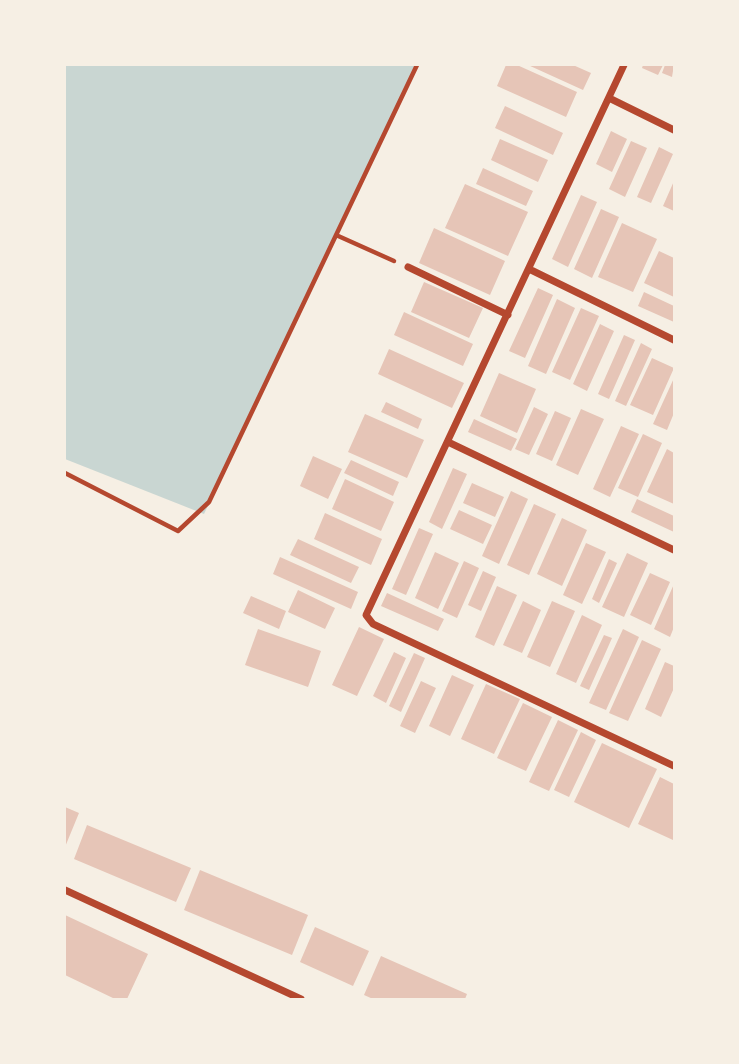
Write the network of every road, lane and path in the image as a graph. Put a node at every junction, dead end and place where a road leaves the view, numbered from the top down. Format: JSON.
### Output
{"nodes":[{"id":1,"x":417,"y":65,"type":"edge"},
{"id":2,"x":624,"y":65,"type":"edge"},
{"id":3,"x":609,"y":98,"type":"junction"},
{"id":4,"x":674,"y":130,"type":"edge"},
{"id":5,"x":336,"y":235,"type":"junction"},
{"id":6,"x":408,"y":267,"type":"joint"},
{"id":7,"x":529,"y":269,"type":"junction"},
{"id":8,"x":508,"y":315,"type":"junction"},
{"id":9,"x":674,"y":340,"type":"edge"},
{"id":10,"x":448,"y":442,"type":"junction"},
{"id":11,"x":65,"y":473,"type":"edge"},
{"id":12,"x":674,"y":550,"type":"edge"},
{"id":13,"x":674,"y":766,"type":"edge"},
{"id":14,"x":65,"y":890,"type":"edge"},
{"id":15,"x":301,"y":999,"type":"edge"}],
"edges":[{"from":1,"to":5,"type":"path"},
{"from":2,"to":3,"type":"street"},
{"from":3,"to":4,"type":"street"},
{"from":3,"to":7,"type":"street"},
{"from":5,"to":6,"type":"path"},
{"from":5,"to":11,"type":"path"},
{"from":6,"to":8,"type":"street"},
{"from":7,"to":8,"type":"street"},
{"from":7,"to":9,"type":"street"},
{"from":8,"to":10,"type":"street"},
{"from":10,"to":12,"type":"street"},
{"from":10,"to":13,"type":"street"},
{"from":14,"to":15,"type":"street"}]}
